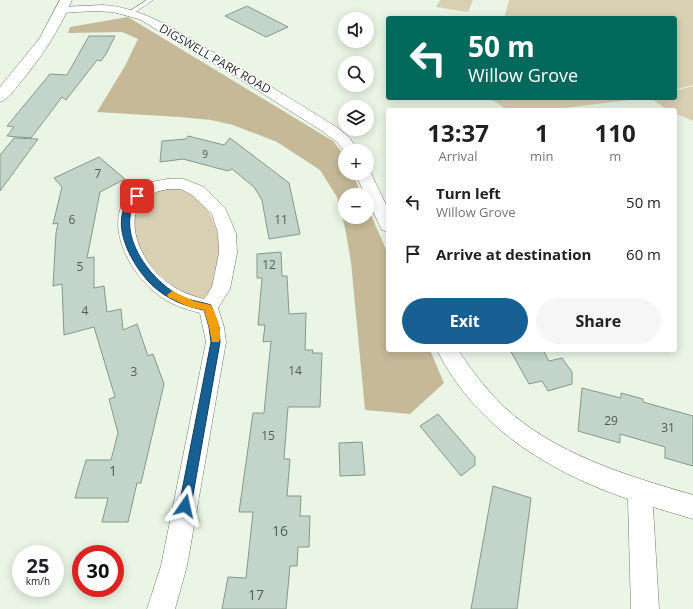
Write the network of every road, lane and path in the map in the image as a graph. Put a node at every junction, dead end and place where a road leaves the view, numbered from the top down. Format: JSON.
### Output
{"nodes":[{"id":1,"x":150,"y":0,"type":"edge"},
{"id":2,"x":64,"y":5,"type":"edge"},
{"id":3,"x":132,"y":12,"type":"junction"},
{"id":4,"x":0,"y":97,"type":"edge"},
{"id":5,"x":347,"y":144,"type":"edge"},
{"id":6,"x":366,"y":180,"type":"edge"},
{"id":7,"x":386,"y":222,"type":"edge"},
{"id":8,"x":208,"y":307,"type":"junction"},
{"id":9,"x":448,"y":352,"type":"edge"},
{"id":10,"x":640,"y":491,"type":"junction"},
{"id":11,"x":693,"y":507,"type":"edge"},
{"id":12,"x":161,"y":609,"type":"edge"},
{"id":13,"x":645,"y":609,"type":"edge"}],
"edges":[{"from":1,"to":3,"type":"lane"},
{"from":2,"to":3,"type":"street","name":"DIGSWELL PARK ROAD"},
{"from":2,"to":4,"type":"street"},
{"from":3,"to":5,"type":"street","name":"DIGSWELL PARK ROAD"},
{"from":6,"to":7,"type":"street"},
{"from":8,"to":8,"type":"street"},
{"from":8,"to":12,"type":"street"},
{"from":9,"to":10,"type":"street"},
{"from":10,"to":11,"type":"street"},
{"from":10,"to":13,"type":"street"}]}
